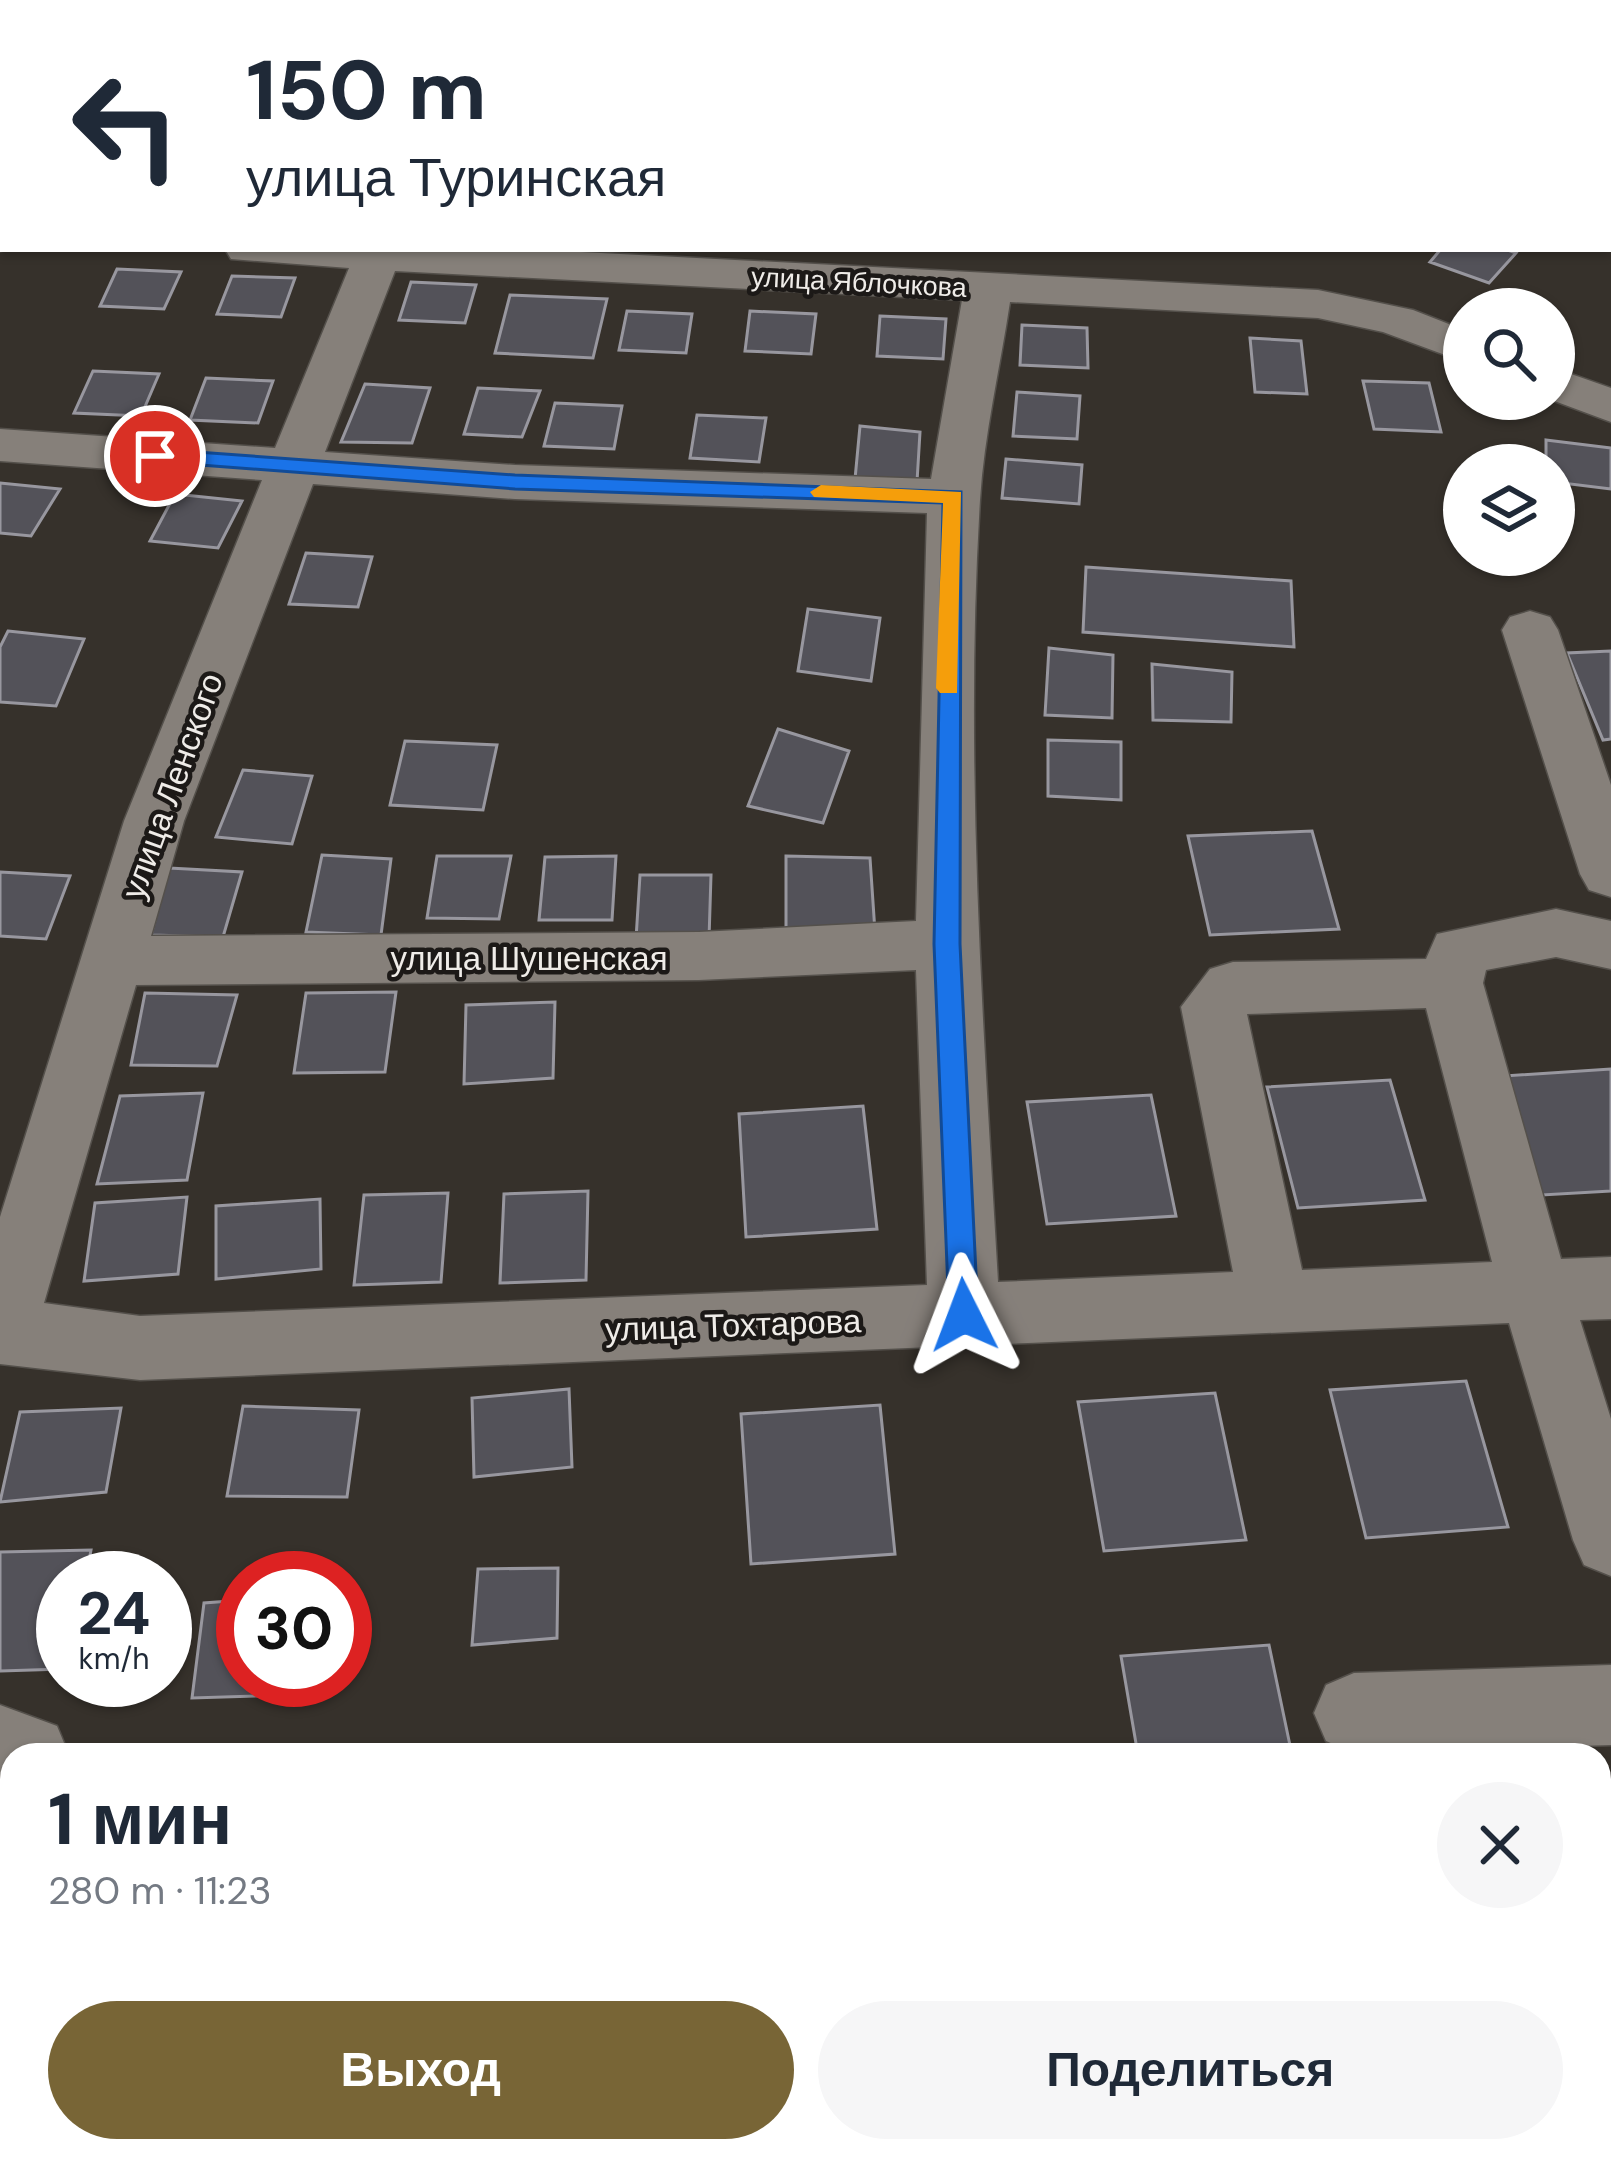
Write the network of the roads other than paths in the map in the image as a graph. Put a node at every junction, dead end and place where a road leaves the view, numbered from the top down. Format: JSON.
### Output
{"nodes":[{"id":1,"x":303,"y":252,"type":"edge"},
{"id":2,"x":377,"y":256,"type":"junction"},
{"id":3,"x":988,"y":288,"type":"junction"},
{"id":4,"x":1443,"y":339,"type":"edge"},
{"id":5,"x":1575,"y":391,"type":"edge"},
{"id":6,"x":1611,"y":406,"type":"edge"},
{"id":7,"x":0,"y":445,"type":"edge"},
{"id":8,"x":294,"y":466,"type":"junction"},
{"id":9,"x":954,"y":496,"type":"junction"},
{"id":10,"x":1530,"y":630,"type":"dead end"},
{"id":11,"x":1611,"y":874,"type":"edge"},
{"id":12,"x":947,"y":944,"type":"junction"},
{"id":13,"x":1611,"y":945,"type":"edge"},
{"id":14,"x":111,"y":961,"type":"junction"},
{"id":15,"x":1451,"y":983,"type":"junction"},
{"id":16,"x":1611,"y":1288,"type":"edge"},
{"id":17,"x":1535,"y":1291,"type":"junction"},
{"id":18,"x":1274,"y":1303,"type":"junction"},
{"id":19,"x":964,"y":1315,"type":"junction"},
{"id":20,"x":1,"y":1330,"type":"edge"},
{"id":21,"x":1611,"y":1540,"type":"edge"},
{"id":22,"x":1354,"y":1713,"type":"dead end"},
{"id":23,"x":1609,"y":1713,"type":"edge"}],
"edges":[{"from":1,"to":2,"type":"street","name":"улица Яблочкова"},
{"from":2,"to":3,"type":"street","name":"улица Яблочкова"},
{"from":2,"to":8,"type":"street","name":"улица Ленского"},
{"from":3,"to":4,"type":"street","name":"улица Яблочкова"},
{"from":3,"to":9,"type":"street"},
{"from":5,"to":6,"type":"street"},
{"from":7,"to":8,"type":"street"},
{"from":8,"to":9,"type":"street"},
{"from":8,"to":14,"type":"street","name":"улица Ленского"},
{"from":9,"to":12,"type":"street"},
{"from":10,"to":11,"type":"street"},
{"from":12,"to":14,"type":"street","name":"улица Шушенская"},
{"from":12,"to":19,"type":"street"},
{"from":13,"to":15,"type":"street"},
{"from":14,"to":20,"type":"street","name":"улица Ленского"},
{"from":15,"to":17,"type":"street"},
{"from":15,"to":18,"type":"street"},
{"from":16,"to":17,"type":"street","name":"улица Тохтарова"},
{"from":17,"to":18,"type":"street","name":"улица Тохтарова"},
{"from":17,"to":21,"type":"street"},
{"from":18,"to":19,"type":"street","name":"улица Тохтарова"},
{"from":19,"to":20,"type":"street","name":"улица Тохтарова"},
{"from":22,"to":23,"type":"street"}]}
